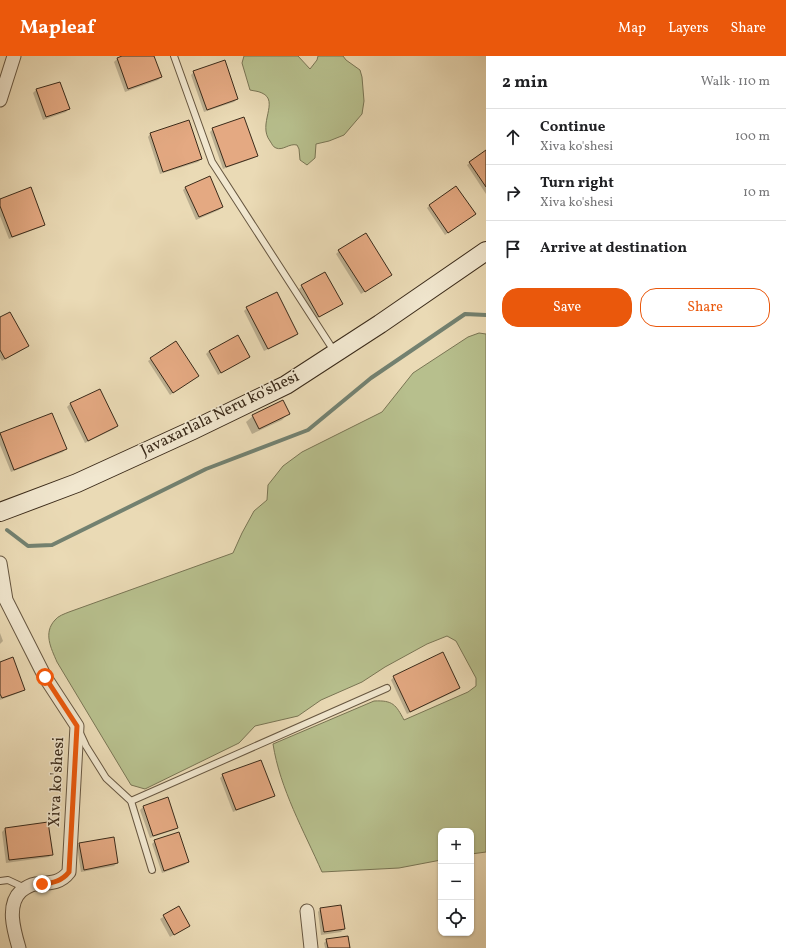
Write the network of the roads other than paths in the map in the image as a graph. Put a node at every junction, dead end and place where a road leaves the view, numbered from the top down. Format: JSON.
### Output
{"nodes":[{"id":1,"x":14,"y":56,"type":"edge"},
{"id":2,"x":174,"y":56,"type":"edge"},
{"id":3,"x":1,"y":93,"type":"edge"},
{"id":4,"x":483,"y":256,"type":"edge"},
{"id":5,"x":335,"y":353,"type":"junction"},
{"id":6,"x":0,"y":512,"type":"edge"},
{"id":7,"x":0,"y":563,"type":"edge"},
{"id":8,"x":387,"y":688,"type":"dead end"},
{"id":9,"x":77,"y":726,"type":"junction"},
{"id":10,"x":131,"y":801,"type":"junction"},
{"id":11,"x":152,"y":870,"type":"dead end"},
{"id":12,"x":0,"y":881,"type":"edge"},
{"id":13,"x":25,"y":888,"type":"junction"},
{"id":14,"x":307,"y":911,"type":"dead end"},
{"id":15,"x":19,"y":948,"type":"edge"},
{"id":16,"x":311,"y":948,"type":"edge"}],
"edges":[{"from":1,"to":3,"type":"street"},
{"from":2,"to":5,"type":"lane"},
{"from":4,"to":5,"type":"street","name":"Javaxarlala Neru ko'shesi"},
{"from":5,"to":6,"type":"street","name":"Javaxarlala Neru ko'shesi"},
{"from":7,"to":9,"type":"street","name":"Xiva ko'shesi"},
{"from":8,"to":10,"type":"lane"},
{"from":9,"to":10,"type":"lane"},
{"from":9,"to":13,"type":"street","name":"Xiva ko'shesi"},
{"from":10,"to":11,"type":"lane"},
{"from":12,"to":13,"type":"lane"},
{"from":13,"to":15,"type":"street"},
{"from":14,"to":16,"type":"street"}]}
